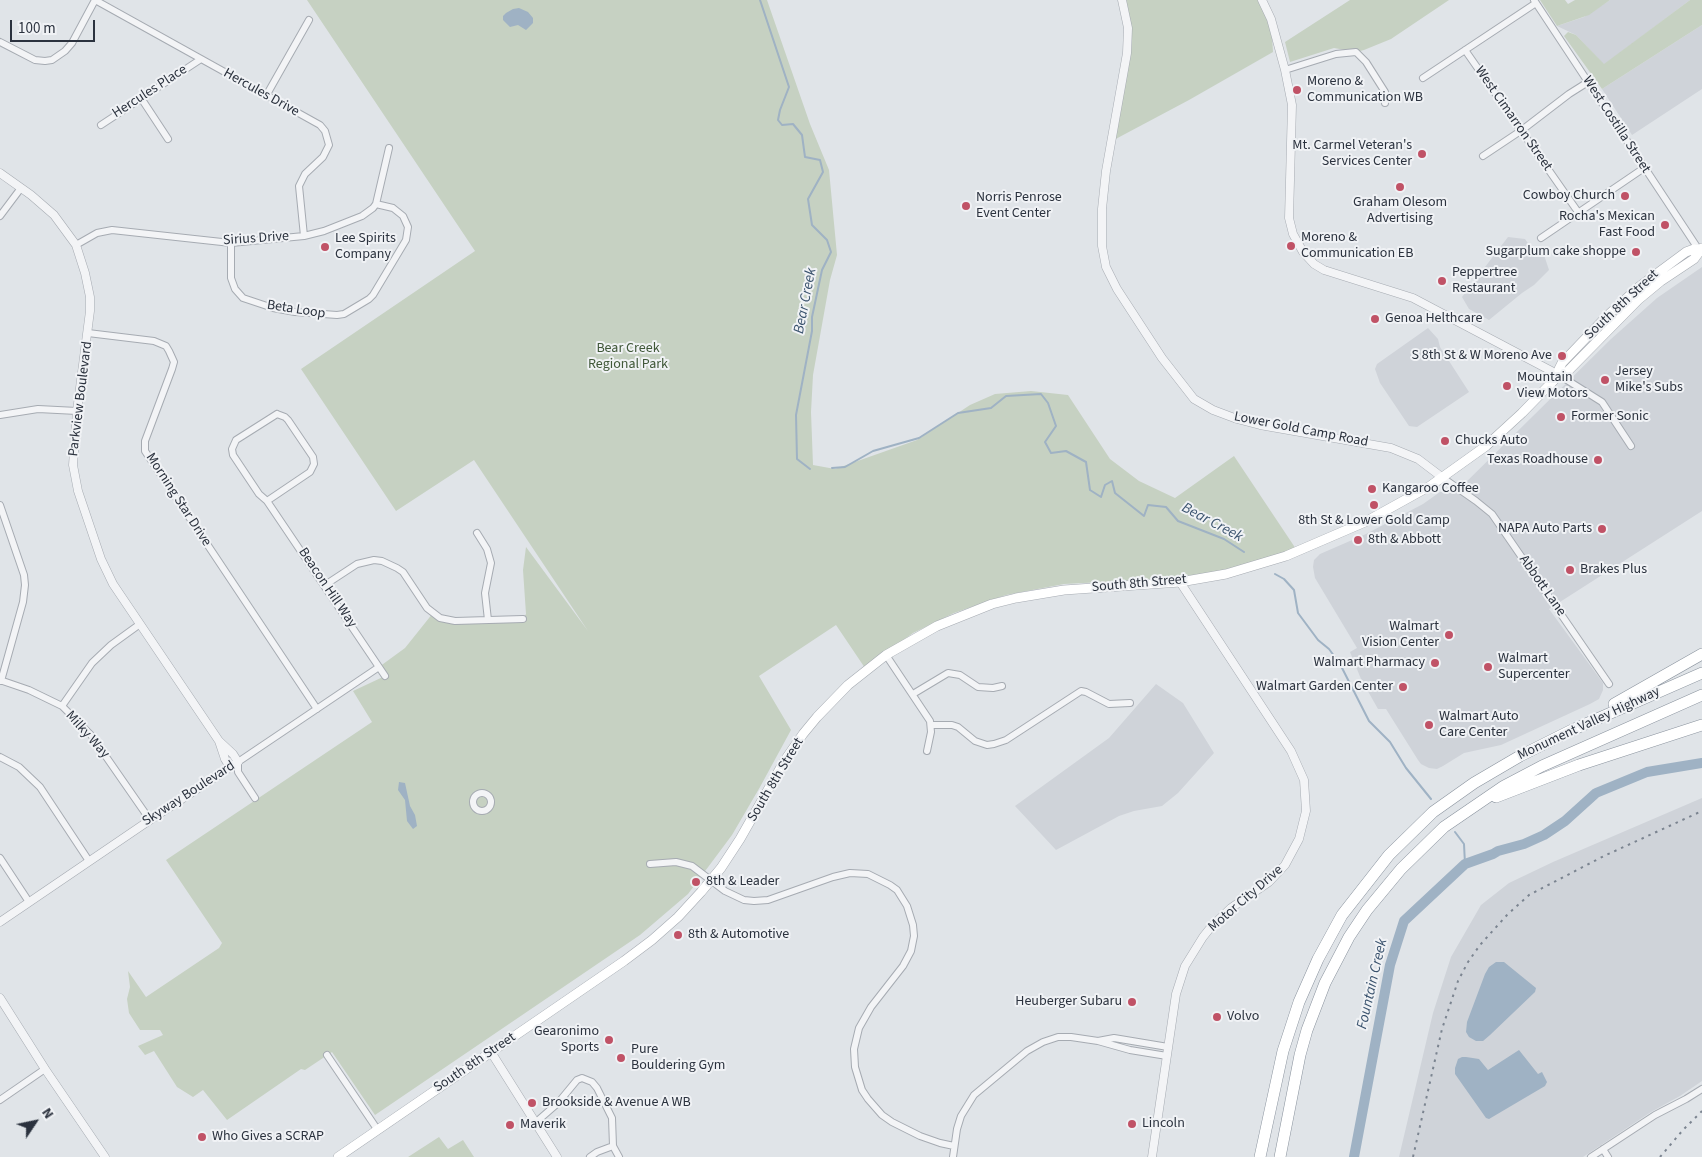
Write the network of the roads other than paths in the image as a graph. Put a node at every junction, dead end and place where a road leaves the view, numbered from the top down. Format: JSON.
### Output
{"nodes":[{"id":1,"x":94,"y":0,"type":"edge"},
{"id":2,"x":1122,"y":0,"type":"edge"},
{"id":3,"x":1262,"y":0,"type":"edge"},
{"id":4,"x":1535,"y":2,"type":"edge"},
{"id":5,"x":309,"y":20,"type":"dead end"},
{"id":6,"x":0,"y":42,"type":"edge"},
{"id":7,"x":1465,"y":50,"type":"junction"},
{"id":8,"x":200,"y":59,"type":"junction"},
{"id":9,"x":1286,"y":70,"type":"junction"},
{"id":10,"x":1423,"y":78,"type":"dead end"},
{"id":11,"x":1588,"y":82,"type":"junction"},
{"id":12,"x":266,"y":96,"type":"junction"},
{"id":13,"x":141,"y":98,"type":"junction"},
{"id":14,"x":1385,"y":103,"type":"dead end"},
{"id":15,"x":100,"y":125,"type":"dead end"},
{"id":16,"x":1522,"y":130,"type":"junction"},
{"id":17,"x":168,"y":139,"type":"dead end"},
{"id":18,"x":389,"y":148,"type":"dead end"},
{"id":19,"x":1483,"y":156,"type":"dead end"},
{"id":20,"x":1644,"y":168,"type":"junction"},
{"id":21,"x":0,"y":174,"type":"edge"},
{"id":22,"x":21,"y":188,"type":"junction"},
{"id":23,"x":376,"y":204,"type":"junction"},
{"id":24,"x":1578,"y":212,"type":"junction"},
{"id":25,"x":0,"y":216,"type":"edge"},
{"id":26,"x":304,"y":236,"type":"junction"},
{"id":27,"x":1541,"y":238,"type":"dead end"},
{"id":28,"x":230,"y":243,"type":"junction"},
{"id":29,"x":76,"y":245,"type":"junction"},
{"id":30,"x":1700,"y":249,"type":"edge"},
{"id":31,"x":88,"y":334,"type":"junction"},
{"id":32,"x":1559,"y":375,"type":"junction"},
{"id":33,"x":78,"y":411,"type":"junction"},
{"id":34,"x":0,"y":415,"type":"edge"},
{"id":35,"x":1631,"y":446,"type":"dead end"},
{"id":36,"x":1443,"y":478,"type":"junction"},
{"id":37,"x":267,"y":501,"type":"junction"},
{"id":38,"x":0,"y":505,"type":"edge"},
{"id":39,"x":477,"y":534,"type":"dead end"},
{"id":40,"x":1180,"y":582,"type":"junction"},
{"id":41,"x":325,"y":585,"type":"junction"},
{"id":42,"x":523,"y":619,"type":"dead end"},
{"id":43,"x":488,"y":620,"type":"junction"},
{"id":44,"x":140,"y":624,"type":"junction"},
{"id":45,"x":1702,"y":654,"type":"edge"},
{"id":46,"x":886,"y":655,"type":"junction"},
{"id":47,"x":379,"y":667,"type":"junction"},
{"id":48,"x":1702,"y":673,"type":"edge"},
{"id":49,"x":385,"y":676,"type":"dead end"},
{"id":50,"x":1,"y":681,"type":"edge"},
{"id":51,"x":1609,"y":684,"type":"dead end"},
{"id":52,"x":1002,"y":686,"type":"dead end"},
{"id":53,"x":912,"y":694,"type":"junction"},
{"id":54,"x":1702,"y":695,"type":"edge"},
{"id":55,"x":1130,"y":703,"type":"dead end"},
{"id":56,"x":62,"y":706,"type":"junction"},
{"id":57,"x":317,"y":709,"type":"junction"},
{"id":58,"x":931,"y":725,"type":"junction"},
{"id":59,"x":1702,"y":725,"type":"edge"},
{"id":60,"x":1572,"y":730,"type":"junction"},
{"id":61,"x":219,"y":741,"type":"junction"},
{"id":62,"x":927,"y":751,"type":"dead end"},
{"id":63,"x":0,"y":757,"type":"edge"},
{"id":64,"x":238,"y":762,"type":"junction"},
{"id":65,"x":230,"y":767,"type":"junction"},
{"id":66,"x":255,"y":798,"type":"dead end"},
{"id":67,"x":1474,"y":805,"type":"junction"},
{"id":68,"x":150,"y":820,"type":"junction"},
{"id":69,"x":0,"y":858,"type":"edge"},
{"id":70,"x":89,"y":860,"type":"junction"},
{"id":71,"x":650,"y":864,"type":"dead end"},
{"id":72,"x":712,"y":880,"type":"junction"},
{"id":73,"x":29,"y":902,"type":"junction"},
{"id":74,"x":0,"y":922,"type":"edge"},
{"id":75,"x":1,"y":1001,"type":"edge"},
{"id":76,"x":1167,"y":1051,"type":"junction"},
{"id":77,"x":491,"y":1052,"type":"junction"},
{"id":78,"x":327,"y":1055,"type":"dead end"},
{"id":79,"x":45,"y":1069,"type":"junction"},
{"id":80,"x":1702,"y":1088,"type":"edge"},
{"id":81,"x":0,"y":1100,"type":"edge"},
{"id":82,"x":535,"y":1123,"type":"junction"},
{"id":83,"x":377,"y":1129,"type":"junction"},
{"id":84,"x":613,"y":1146,"type":"junction"},
{"id":85,"x":954,"y":1146,"type":"junction"},
{"id":86,"x":1603,"y":1149,"type":"junction"},
{"id":87,"x":105,"y":1157,"type":"edge"},
{"id":88,"x":338,"y":1157,"type":"edge"},
{"id":89,"x":557,"y":1157,"type":"edge"},
{"id":90,"x":590,"y":1157,"type":"edge"},
{"id":91,"x":619,"y":1157,"type":"edge"},
{"id":92,"x":953,"y":1157,"type":"edge"},
{"id":93,"x":1152,"y":1157,"type":"edge"},
{"id":94,"x":1260,"y":1157,"type":"edge"},
{"id":95,"x":1280,"y":1157,"type":"edge"},
{"id":96,"x":1591,"y":1157,"type":"edge"},
{"id":97,"x":1608,"y":1157,"type":"edge"}],
"edges":[{"from":1,"to":6,"type":"street"},
{"from":1,"to":8,"type":"street","name":"Hercules Drive"},
{"from":2,"to":36,"type":"street","name":"Lower Gold Camp Road"},
{"from":3,"to":9,"type":"street"},
{"from":4,"to":7,"type":"street"},
{"from":4,"to":11,"type":"street","name":"West Costilla Street"},
{"from":5,"to":12,"type":"street"},
{"from":7,"to":10,"type":"street"},
{"from":7,"to":16,"type":"street","name":"West Cimarron Street"},
{"from":8,"to":12,"type":"street","name":"Hercules Drive"},
{"from":8,"to":13,"type":"street","name":"Hercules Place"},
{"from":9,"to":14,"type":"street"},
{"from":9,"to":32,"type":"street"},
{"from":11,"to":16,"type":"street"},
{"from":11,"to":20,"type":"street","name":"West Costilla Street"},
{"from":12,"to":26,"type":"street","name":"Hercules Drive"},
{"from":13,"to":15,"type":"street","name":"Hercules Place"},
{"from":13,"to":17,"type":"street"},
{"from":16,"to":19,"type":"street"},
{"from":16,"to":24,"type":"street","name":"West Cimarron Street"},
{"from":18,"to":23,"type":"street"},
{"from":20,"to":24,"type":"street"},
{"from":20,"to":30,"type":"street","name":"West Costilla Street"},
{"from":21,"to":22,"type":"street","name":"Parkview Boulevard"},
{"from":22,"to":25,"type":"street"},
{"from":22,"to":29,"type":"street","name":"Parkview Boulevard"},
{"from":23,"to":26,"type":"street","name":"Sirius Drive"},
{"from":23,"to":28,"type":"street","name":"Beta Loop"},
{"from":24,"to":27,"type":"street"},
{"from":26,"to":28,"type":"street","name":"Sirius Drive"},
{"from":28,"to":29,"type":"street","name":"Sirius Drive"},
{"from":29,"to":31,"type":"street","name":"Parkview Boulevard"},
{"from":30,"to":32,"type":"main road","name":"South 8th Street"},
{"from":31,"to":33,"type":"street","name":"Parkview Boulevard"},
{"from":31,"to":57,"type":"street","name":"Morning Star Drive"},
{"from":32,"to":35,"type":"street"},
{"from":32,"to":36,"type":"main road","name":"South 8th Street"},
{"from":33,"to":34,"type":"street"},
{"from":33,"to":44,"type":"street","name":"Parkview Boulevard"},
{"from":36,"to":40,"type":"main road","name":"South 8th Street"},
{"from":36,"to":51,"type":"street","name":"Abbott Lane"},
{"from":37,"to":37,"type":"street","name":"Beacon Hill Way"},
{"from":37,"to":41,"type":"street","name":"Beacon Hill Way"},
{"from":38,"to":50,"type":"street"},
{"from":39,"to":43,"type":"street"},
{"from":40,"to":46,"type":"main road","name":"South 8th Street"},
{"from":40,"to":76,"type":"street","name":"Motor City Drive"},
{"from":41,"to":43,"type":"street"},
{"from":41,"to":47,"type":"street","name":"Beacon Hill Way"},
{"from":42,"to":43,"type":"street"},
{"from":44,"to":56,"type":"street"},
{"from":44,"to":61,"type":"street","name":"Parkview Boulevard"},
{"from":45,"to":60,"type":"highway"},
{"from":46,"to":53,"type":"street"},
{"from":46,"to":72,"type":"main road","name":"South 8th Street"},
{"from":47,"to":49,"type":"street","name":"Beacon Hill Way"},
{"from":47,"to":57,"type":"street","name":"Skyway Boulevard"},
{"from":48,"to":60,"type":"highway","name":"Monument Valley Highway"},
{"from":50,"to":56,"type":"street","name":"Milky Way"},
{"from":52,"to":53,"type":"street"},
{"from":53,"to":58,"type":"street"},
{"from":54,"to":67,"type":"highway","name":"Monument Valley Highway"},
{"from":55,"to":58,"type":"street"},
{"from":56,"to":68,"type":"street","name":"Milky Way"},
{"from":57,"to":64,"type":"street","name":"Skyway Boulevard"},
{"from":58,"to":62,"type":"street"},
{"from":59,"to":67,"type":"highway"},
{"from":60,"to":94,"type":"highway","name":"Monument Valley Highway"},
{"from":61,"to":64,"type":"street","name":"Parkview Boulevard"},
{"from":61,"to":65,"type":"street","name":"Parkview Boulevard"},
{"from":63,"to":70,"type":"street"},
{"from":64,"to":65,"type":"street","name":"Skyway Boulevard"},
{"from":64,"to":66,"type":"street","name":"Parkview Boulevard"},
{"from":65,"to":68,"type":"street","name":"Skyway Boulevard"},
{"from":67,"to":95,"type":"highway","name":"Monument Valley Highway"},
{"from":68,"to":70,"type":"street","name":"Skyway Boulevard"},
{"from":69,"to":73,"type":"street"},
{"from":70,"to":73,"type":"street","name":"Skyway Boulevard"},
{"from":71,"to":72,"type":"street"},
{"from":72,"to":77,"type":"main road","name":"South 8th Street"},
{"from":72,"to":85,"type":"street"},
{"from":73,"to":74,"type":"street","name":"Skyway Boulevard"},
{"from":75,"to":79,"type":"street"},
{"from":76,"to":85,"type":"street"},
{"from":76,"to":93,"type":"street","name":"Motor City Drive"},
{"from":77,"to":82,"type":"street"},
{"from":77,"to":83,"type":"main road","name":"South 8th Street"},
{"from":78,"to":83,"type":"street"},
{"from":79,"to":81,"type":"street"},
{"from":79,"to":87,"type":"street"},
{"from":80,"to":86,"type":"street"},
{"from":82,"to":84,"type":"street"},
{"from":82,"to":89,"type":"street"},
{"from":83,"to":88,"type":"main road","name":"South 8th Street"},
{"from":84,"to":90,"type":"street"},
{"from":84,"to":91,"type":"street"},
{"from":85,"to":92,"type":"street"},
{"from":86,"to":96,"type":"street"},
{"from":86,"to":97,"type":"street"}]}
